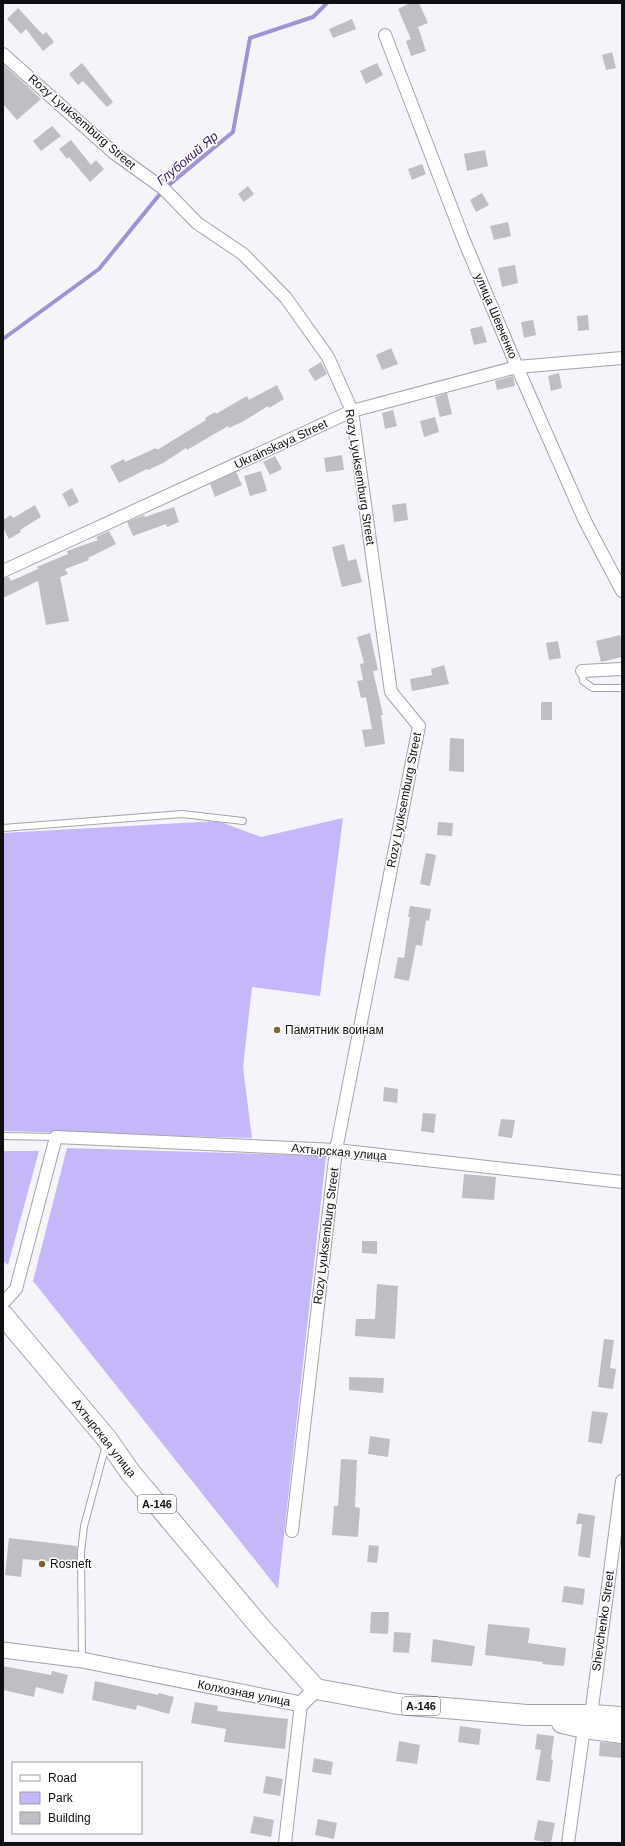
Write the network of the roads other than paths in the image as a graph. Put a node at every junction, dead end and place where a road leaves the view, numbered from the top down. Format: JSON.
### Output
{"nodes":[{"id":1,"x":385,"y":35,"type":"dead end"},
{"id":2,"x":3,"y":54,"type":"edge"},
{"id":3,"x":622,"y":358,"type":"edge"},
{"id":4,"x":517,"y":367,"type":"junction"},
{"id":5,"x":352,"y":411,"type":"junction"},
{"id":6,"x":3,"y":571,"type":"edge"},
{"id":7,"x":622,"y":591,"type":"edge"},
{"id":8,"x":622,"y":669,"type":"edge"},
{"id":9,"x":582,"y":671,"type":"joint"},
{"id":10,"x":622,"y":688,"type":"edge"},
{"id":11,"x":242,"y":821,"type":"dead end"},
{"id":12,"x":3,"y":828,"type":"edge"},
{"id":13,"x":3,"y":1136,"type":"edge"},
{"id":14,"x":56,"y":1136,"type":"junction"},
{"id":15,"x":336,"y":1150,"type":"junction"},
{"id":16,"x":622,"y":1182,"type":"edge"},
{"id":17,"x":3,"y":1303,"type":"edge"},
{"id":18,"x":3,"y":1315,"type":"edge"},
{"id":19,"x":107,"y":1439,"type":"junction"},
{"id":20,"x":622,"y":1480,"type":"edge"},
{"id":21,"x":292,"y":1531,"type":"dead end"},
{"id":22,"x":3,"y":1650,"type":"edge"},
{"id":23,"x":82,"y":1660,"type":"junction"},
{"id":24,"x":316,"y":1688,"type":"junction"},
{"id":25,"x":301,"y":1704,"type":"junction"},
{"id":26,"x":622,"y":1717,"type":"edge"},
{"id":27,"x":588,"y":1721,"type":"junction"},
{"id":28,"x":622,"y":1733,"type":"edge"},
{"id":29,"x":285,"y":1843,"type":"edge"},
{"id":30,"x":568,"y":1843,"type":"edge"}],
"edges":[{"from":1,"to":4,"type":"street","name":"улица Шевченко"},
{"from":2,"to":5,"type":"street","name":"Rozy Lyuksemburg Street"},
{"from":3,"to":4,"type":"street","name":"Ukrainskaya Street"},
{"from":4,"to":5,"type":"street","name":"Ukrainskaya Street"},
{"from":4,"to":7,"type":"street","name":"улица Шевченко"},
{"from":5,"to":6,"type":"street","name":"Ukrainskaya Street"},
{"from":5,"to":15,"type":"street","name":"Rozy Lyuksemburg Street"},
{"from":8,"to":9,"type":"street"},
{"from":9,"to":10,"type":"lane"},
{"from":11,"to":12,"type":"lane"},
{"from":13,"to":14,"type":"lane"},
{"from":14,"to":15,"type":"street","name":"Ахтырская улица"},
{"from":14,"to":17,"type":"street"},
{"from":15,"to":16,"type":"street","name":"Ахтырская улица"},
{"from":15,"to":21,"type":"street","name":"Rozy Lyuksemburg Street"},
{"from":18,"to":19,"type":"highway","name":"Ахтырская улица","number":"А-146"},
{"from":19,"to":23,"type":"lane"},
{"from":19,"to":24,"type":"highway","name":"Ахтырская улица","number":"А-146"},
{"from":20,"to":27,"type":"street","name":"Shevchenko Street"},
{"from":22,"to":23,"type":"street","name":"Колхозная улица"},
{"from":23,"to":25,"type":"street","name":"Колхозная улица"},
{"from":24,"to":25,"type":"street","name":"Колхозная улица"},
{"from":24,"to":27,"type":"highway","number":"А-146"},
{"from":25,"to":29,"type":"street"},
{"from":26,"to":27,"type":"highway","number":"А-146"},
{"from":27,"to":28,"type":"highway","number":"А-146"},
{"from":27,"to":30,"type":"street","name":"Shevchenko Street"}]}
